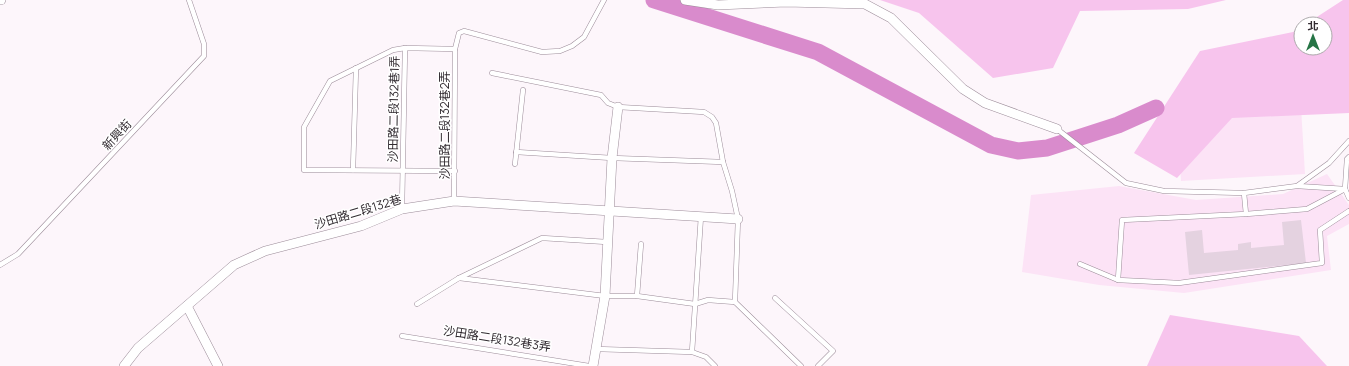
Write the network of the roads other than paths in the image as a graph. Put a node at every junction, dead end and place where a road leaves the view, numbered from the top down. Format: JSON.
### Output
{"nodes":[{"id":1,"x":189,"y":0,"type":"edge"},
{"id":2,"x":604,"y":0,"type":"edge"},
{"id":3,"x":685,"y":0,"type":"edge"},
{"id":4,"x":787,"y":1,"type":"edge"},
{"id":5,"x":405,"y":48,"type":"junction"},
{"id":6,"x":455,"y":50,"type":"junction"},
{"id":7,"x":356,"y":68,"type":"junction"},
{"id":8,"x":492,"y":72,"type":"dead end"},
{"id":9,"x":523,"y":90,"type":"dead end"},
{"id":10,"x":618,"y":107,"type":"junction"},
{"id":11,"x":1057,"y":129,"type":"joint"},
{"id":12,"x":1349,"y":140,"type":"edge"},
{"id":13,"x":516,"y":152,"type":"junction"},
{"id":14,"x":1349,"y":157,"type":"edge"},
{"id":15,"x":612,"y":158,"type":"junction"},
{"id":16,"x":723,"y":162,"type":"junction"},
{"id":17,"x":514,"y":164,"type":"dead end"},
{"id":18,"x":353,"y":170,"type":"junction"},
{"id":19,"x":403,"y":170,"type":"junction"},
{"id":20,"x":455,"y":171,"type":"junction"},
{"id":21,"x":1297,"y":186,"type":"junction"},
{"id":22,"x":1345,"y":189,"type":"junction"},
{"id":23,"x":1244,"y":193,"type":"junction"},
{"id":24,"x":1349,"y":198,"type":"edge"},
{"id":25,"x":454,"y":202,"type":"junction"},
{"id":26,"x":402,"y":209,"type":"junction"},
{"id":27,"x":1349,"y":211,"type":"edge"},
{"id":28,"x":610,"y":212,"type":"junction"},
{"id":29,"x":1246,"y":214,"type":"junction"},
{"id":30,"x":700,"y":216,"type":"junction"},
{"id":31,"x":738,"y":219,"type":"junction"},
{"id":32,"x":607,"y":242,"type":"junction"},
{"id":33,"x":641,"y":244,"type":"dead end"},
{"id":34,"x":1080,"y":264,"type":"dead end"},
{"id":35,"x":0,"y":265,"type":"edge"},
{"id":36,"x":459,"y":278,"type":"junction"},
{"id":37,"x":1118,"y":280,"type":"junction"},
{"id":38,"x":605,"y":296,"type":"junction"},
{"id":39,"x":637,"y":296,"type":"junction"},
{"id":40,"x":775,"y":298,"type":"dead end"},
{"id":41,"x":735,"y":302,"type":"junction"},
{"id":42,"x":417,"y":304,"type":"dead end"},
{"id":43,"x":695,"y":304,"type":"junction"},
{"id":44,"x":187,"y":306,"type":"junction"},
{"id":45,"x":402,"y":336,"type":"dead end"},
{"id":46,"x":596,"y":349,"type":"junction"},
{"id":47,"x":692,"y":352,"type":"junction"},
{"id":48,"x":124,"y":366,"type":"edge"},
{"id":49,"x":218,"y":366,"type":"edge"},
{"id":50,"x":589,"y":366,"type":"edge"},
{"id":51,"x":593,"y":366,"type":"edge"},
{"id":52,"x":715,"y":366,"type":"edge"},
{"id":53,"x":801,"y":366,"type":"edge"},
{"id":54,"x":818,"y":366,"type":"edge"}],
"edges":[{"from":1,"to":35,"type":"lane","name":"新興街"},
{"from":2,"to":6,"type":"lane","name":"沙田路二段132巷2弄"},
{"from":3,"to":4,"type":"street"},
{"from":4,"to":11,"type":"street"},
{"from":5,"to":6,"type":"lane","name":"沙田路二段132巷1弄"},
{"from":5,"to":7,"type":"lane","name":"沙田路二段132巷1弄"},
{"from":5,"to":19,"type":"lane","name":"沙田路二段132巷1弄"},
{"from":6,"to":20,"type":"lane","name":"沙田路二段132巷2弄"},
{"from":7,"to":18,"type":"lane"},
{"from":7,"to":18,"type":"lane","name":"沙田路二段132巷1弄"},
{"from":8,"to":10,"type":"lane"},
{"from":9,"to":13,"type":"lane"},
{"from":10,"to":15,"type":"street"},
{"from":10,"to":16,"type":"lane"},
{"from":11,"to":23,"type":"lane"},
{"from":12,"to":21,"type":"lane"},
{"from":13,"to":15,"type":"lane"},
{"from":13,"to":17,"type":"lane"},
{"from":14,"to":22,"type":"lane"},
{"from":15,"to":16,"type":"lane"},
{"from":15,"to":28,"type":"street"},
{"from":16,"to":31,"type":"lane"},
{"from":18,"to":19,"type":"lane","name":"沙田路二段132巷1弄"},
{"from":19,"to":20,"type":"lane","name":"沙田路二段132巷1弄"},
{"from":19,"to":26,"type":"lane","name":"沙田路二段132巷1弄"},
{"from":20,"to":25,"type":"lane","name":"沙田路二段132巷2弄"},
{"from":21,"to":22,"type":"lane"},
{"from":21,"to":23,"type":"lane"},
{"from":22,"to":24,"type":"lane"},
{"from":22,"to":29,"type":"lane"},
{"from":23,"to":29,"type":"lane"},
{"from":25,"to":26,"type":"street","name":"沙田路二段132巷"},
{"from":25,"to":28,"type":"street","name":"沙田路二段132巷"},
{"from":26,"to":44,"type":"street","name":"沙田路二段132巷"},
{"from":27,"to":37,"type":"lane"},
{"from":28,"to":30,"type":"street","name":"沙田路二段132巷"},
{"from":28,"to":32,"type":"street"},
{"from":29,"to":37,"type":"lane"},
{"from":30,"to":31,"type":"street","name":"沙田路二段132巷"},
{"from":30,"to":43,"type":"lane"},
{"from":31,"to":41,"type":"lane"},
{"from":32,"to":36,"type":"lane"},
{"from":32,"to":38,"type":"street"},
{"from":33,"to":39,"type":"lane"},
{"from":34,"to":37,"type":"lane"},
{"from":36,"to":38,"type":"lane"},
{"from":36,"to":42,"type":"lane"},
{"from":38,"to":39,"type":"lane"},
{"from":38,"to":46,"type":"street"},
{"from":39,"to":43,"type":"lane"},
{"from":40,"to":54,"type":"lane"},
{"from":41,"to":43,"type":"lane"},
{"from":41,"to":53,"type":"lane"},
{"from":43,"to":47,"type":"lane"},
{"from":44,"to":48,"type":"street","name":"沙田路二段132巷"},
{"from":44,"to":49,"type":"street"},
{"from":45,"to":50,"type":"lane","name":"沙田路二段132巷3弄"},
{"from":46,"to":47,"type":"lane"},
{"from":46,"to":51,"type":"street"},
{"from":47,"to":52,"type":"lane"}]}
